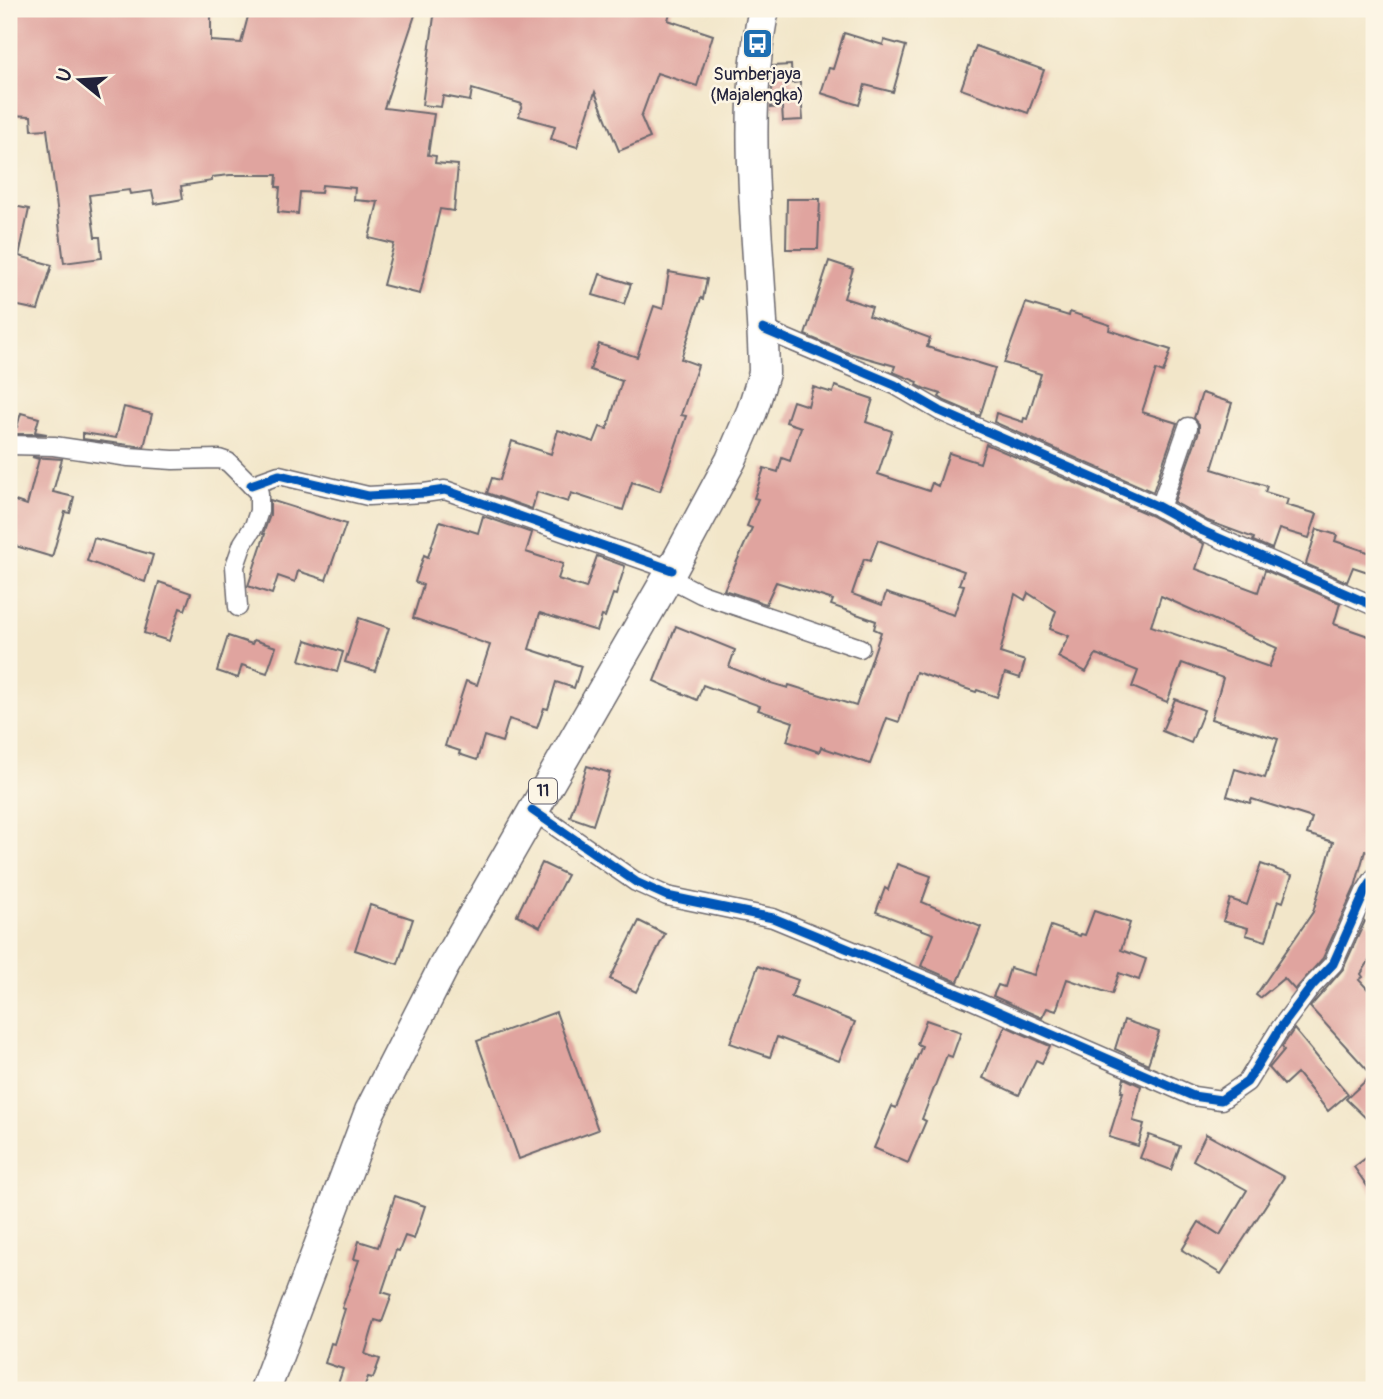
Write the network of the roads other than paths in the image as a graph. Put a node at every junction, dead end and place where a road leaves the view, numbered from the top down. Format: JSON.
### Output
{"nodes":[{"id":1,"x":764,"y":9,"type":"edge"},
{"id":2,"x":763,"y":329,"type":"junction"},
{"id":3,"x":1188,"y":427,"type":"dead end"},
{"id":4,"x":9,"y":445,"type":"edge"},
{"id":5,"x":251,"y":485,"type":"junction"},
{"id":6,"x":1160,"y":508,"type":"junction"},
{"id":7,"x":670,"y":573,"type":"junction"},
{"id":8,"x":1374,"y":606,"type":"edge"},
{"id":9,"x":238,"y":607,"type":"dead end"},
{"id":10,"x":860,"y":648,"type":"dead end"},
{"id":11,"x":532,"y":810,"type":"junction"},
{"id":12,"x":1374,"y":878,"type":"edge"},
{"id":13,"x":265,"y":1390,"type":"edge"}],
"edges":[{"from":1,"to":2,"type":"highway","number":"11"},
{"from":2,"to":6,"type":"street"},
{"from":2,"to":7,"type":"highway","number":"11"},
{"from":3,"to":6,"type":"street"},
{"from":4,"to":5,"type":"street"},
{"from":5,"to":7,"type":"street"},
{"from":5,"to":9,"type":"street"},
{"from":6,"to":8,"type":"street"},
{"from":7,"to":10,"type":"street"},
{"from":7,"to":11,"type":"highway","number":"11"},
{"from":11,"to":12,"type":"street"},
{"from":11,"to":13,"type":"highway","number":"11"}]}
